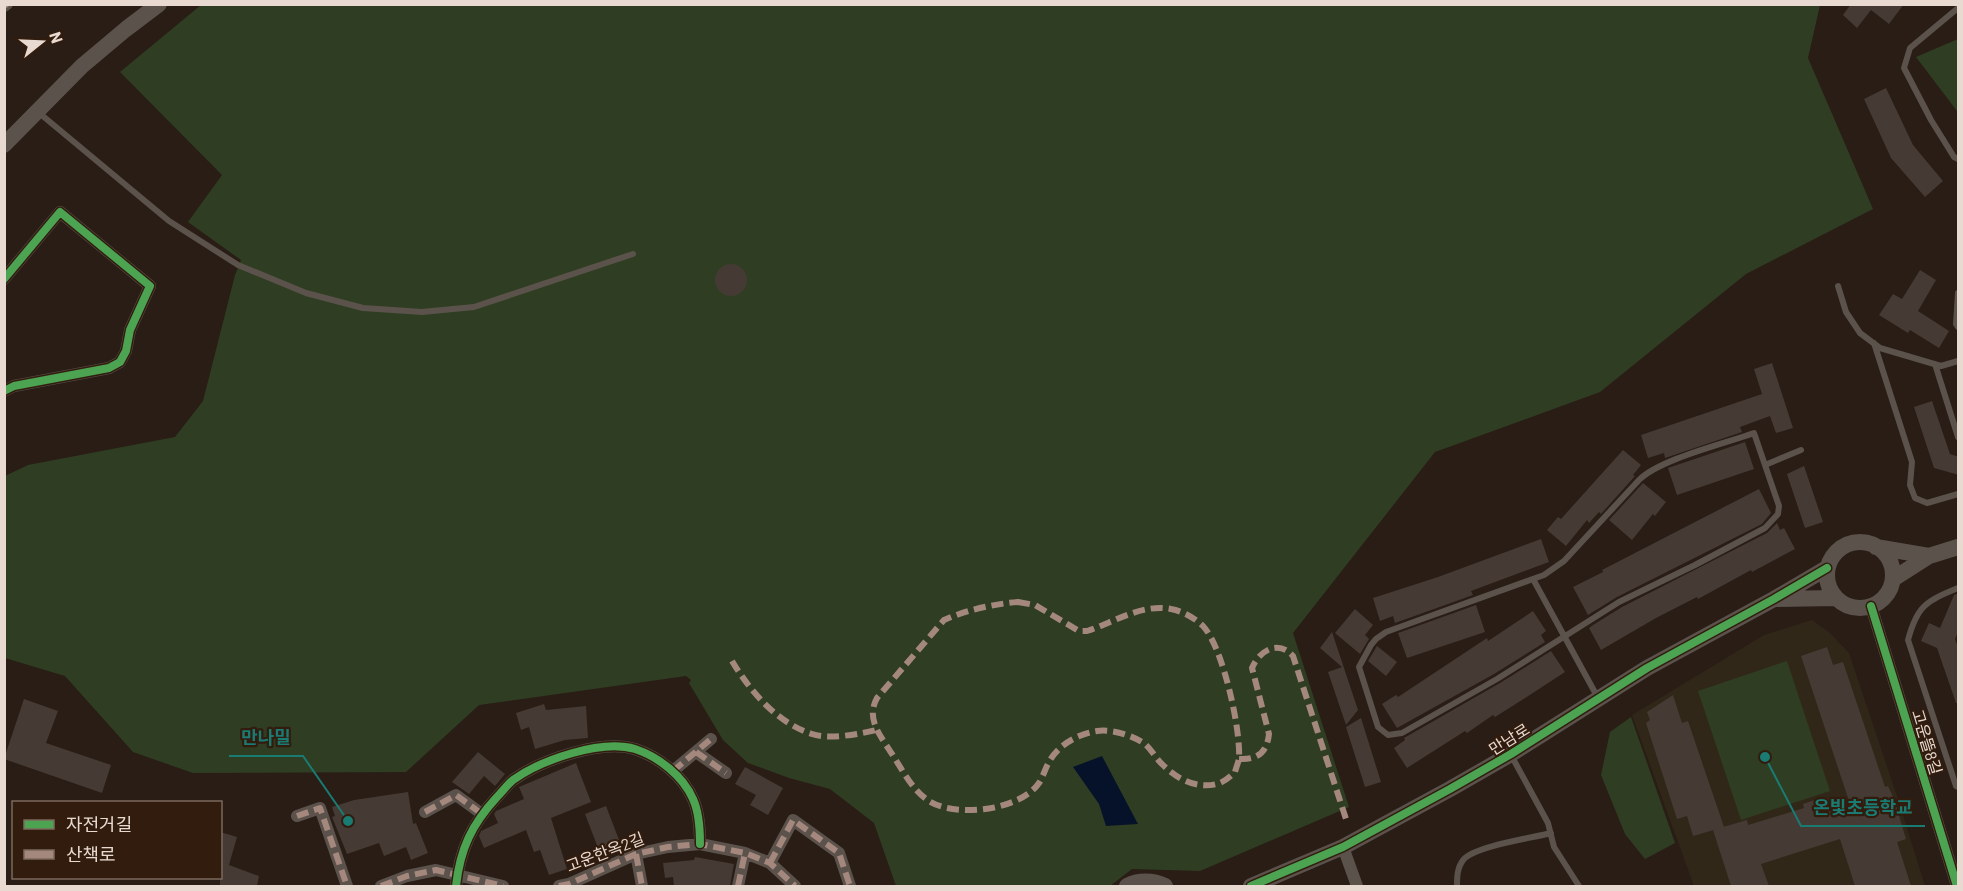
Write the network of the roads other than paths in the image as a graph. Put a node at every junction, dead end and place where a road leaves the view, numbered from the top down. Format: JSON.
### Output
{"nodes":[{"id":1,"x":1951,"y":4,"type":"edge"},
{"id":2,"x":158,"y":5,"type":"edge"},
{"id":3,"x":1958,"y":8,"type":"edge"},
{"id":4,"x":38,"y":111,"type":"junction"},
{"id":5,"x":4,"y":145,"type":"edge"},
{"id":6,"x":1959,"y":159,"type":"edge"},
{"id":7,"x":633,"y":254,"type":"dead end"},
{"id":8,"x":4,"y":279,"type":"edge"},
{"id":9,"x":1839,"y":286,"type":"dead end"},
{"id":10,"x":1959,"y":293,"type":"edge"},
{"id":11,"x":1959,"y":327,"type":"edge"},
{"id":12,"x":1874,"y":344,"type":"junction"},
{"id":13,"x":1959,"y":361,"type":"edge"},
{"id":14,"x":1935,"y":364,"type":"junction"},
{"id":15,"x":4,"y":391,"type":"edge"},
{"id":16,"x":1959,"y":437,"type":"edge"},
{"id":17,"x":1801,"y":450,"type":"dead end"},
{"id":18,"x":1766,"y":465,"type":"junction"},
{"id":19,"x":1959,"y":494,"type":"edge"},
{"id":20,"x":1876,"y":547,"type":"junction"},
{"id":21,"x":1959,"y":547,"type":"edge"},
{"id":22,"x":1929,"y":556,"type":"junction"},
{"id":23,"x":1827,"y":568,"type":"junction"},
{"id":24,"x":1533,"y":579,"type":"junction"},
{"id":25,"x":1893,"y":579,"type":"junction"},
{"id":26,"x":1959,"y":588,"type":"edge"},
{"id":27,"x":1834,"y":598,"type":"junction"},
{"id":28,"x":1774,"y":599,"type":"junction"},
{"id":29,"x":1872,"y":606,"type":"junction"},
{"id":30,"x":1564,"y":637,"type":"junction"},
{"id":31,"x":1598,"y":698,"type":"junction"},
{"id":32,"x":711,"y":739,"type":"dead end"},
{"id":33,"x":696,"y":752,"type":"junction"},
{"id":34,"x":1511,"y":754,"type":"junction"},
{"id":35,"x":673,"y":771,"type":"junction"},
{"id":36,"x":726,"y":773,"type":"dead end"},
{"id":37,"x":1959,"y":787,"type":"edge"},
{"id":38,"x":425,"y":812,"type":"dead end"},
{"id":39,"x":482,"y":814,"type":"junction"},
{"id":40,"x":297,"y":816,"type":"dead end"},
{"id":41,"x":1551,"y":833,"type":"junction"},
{"id":42,"x":700,"y":844,"type":"junction"},
{"id":43,"x":1342,"y":847,"type":"junction"},
{"id":44,"x":745,"y":853,"type":"junction"},
{"id":45,"x":636,"y":854,"type":"junction"},
{"id":46,"x":770,"y":863,"type":"junction"},
{"id":47,"x":457,"y":880,"type":"edge"},
{"id":48,"x":346,"y":886,"type":"edge"},
{"id":49,"x":381,"y":886,"type":"edge"},
{"id":50,"x":503,"y":886,"type":"edge"},
{"id":51,"x":559,"y":886,"type":"edge"},
{"id":52,"x":642,"y":886,"type":"edge"},
{"id":53,"x":738,"y":886,"type":"edge"},
{"id":54,"x":795,"y":886,"type":"edge"},
{"id":55,"x":850,"y":886,"type":"edge"},
{"id":56,"x":1127,"y":886,"type":"edge"},
{"id":57,"x":1165,"y":886,"type":"edge"},
{"id":58,"x":1251,"y":886,"type":"edge"},
{"id":59,"x":1357,"y":886,"type":"edge"},
{"id":60,"x":1457,"y":886,"type":"edge"},
{"id":61,"x":1579,"y":886,"type":"edge"},
{"id":62,"x":1958,"y":886,"type":"edge"}],
"edges":[{"from":1,"to":3,"type":"lane"},
{"from":2,"to":4,"type":"street"},
{"from":3,"to":6,"type":"lane"},
{"from":4,"to":5,"type":"street"},
{"from":4,"to":7,"type":"lane"},
{"from":8,"to":15,"type":"street"},
{"from":9,"to":12,"type":"lane"},
{"from":10,"to":11,"type":"lane"},
{"from":12,"to":14,"type":"lane"},
{"from":12,"to":19,"type":"lane"},
{"from":13,"to":14,"type":"lane"},
{"from":14,"to":16,"type":"lane"},
{"from":17,"to":18,"type":"lane"},
{"from":18,"to":24,"type":"lane"},
{"from":18,"to":30,"type":"lane"},
{"from":20,"to":22,"type":"street"},
{"from":20,"to":23,"type":"street"},
{"from":20,"to":25,"type":"street"},
{"from":21,"to":22,"type":"street"},
{"from":22,"to":25,"type":"street"},
{"from":23,"to":27,"type":"street"},
{"from":23,"to":28,"type":"street","name":"만남로"},
{"from":24,"to":30,"type":"lane"},
{"from":24,"to":30,"type":"lane"},
{"from":25,"to":29,"type":"street"},
{"from":26,"to":37,"type":"lane"},
{"from":27,"to":28,"type":"street"},
{"from":27,"to":29,"type":"street"},
{"from":28,"to":31,"type":"street","name":"만남로"},
{"from":29,"to":62,"type":"street","name":"고운뜰8길"},
{"from":30,"to":31,"type":"lane"},
{"from":31,"to":34,"type":"street","name":"만남로"},
{"from":32,"to":33,"type":"street"},
{"from":33,"to":35,"type":"street"},
{"from":33,"to":36,"type":"street"},
{"from":34,"to":41,"type":"lane"},
{"from":34,"to":43,"type":"street","name":"만남로"},
{"from":35,"to":39,"type":"street"},
{"from":35,"to":42,"type":"street"},
{"from":38,"to":39,"type":"street"},
{"from":39,"to":47,"type":"street"},
{"from":40,"to":48,"type":"street"},
{"from":41,"to":60,"type":"lane"},
{"from":41,"to":61,"type":"lane"},
{"from":42,"to":44,"type":"street","name":"고운한옥2길"},
{"from":42,"to":45,"type":"street","name":"고운한옥2길"},
{"from":43,"to":58,"type":"street","name":"만남로"},
{"from":43,"to":59,"type":"street"},
{"from":44,"to":46,"type":"street","name":"고운한옥2길"},
{"from":44,"to":53,"type":"street"},
{"from":45,"to":51,"type":"street","name":"고운한옥2길"},
{"from":45,"to":52,"type":"street"},
{"from":46,"to":54,"type":"street","name":"고운한옥2길"},
{"from":46,"to":55,"type":"street"},
{"from":47,"to":49,"type":"street"},
{"from":47,"to":50,"type":"street"},
{"from":56,"to":57,"type":"street"}]}
